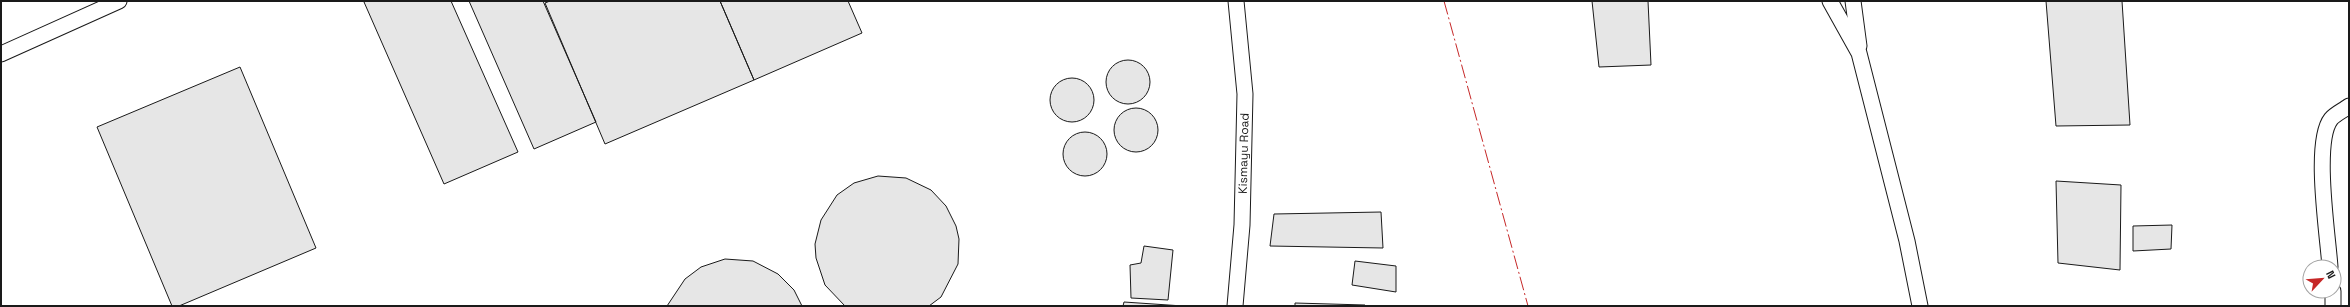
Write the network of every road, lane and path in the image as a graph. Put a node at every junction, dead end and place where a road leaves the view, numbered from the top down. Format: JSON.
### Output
{"nodes":[{"id":1,"x":119,"y":1,"type":"edge"},
{"id":2,"x":1236,"y":1,"type":"edge"},
{"id":3,"x":1830,"y":1,"type":"edge"},
{"id":4,"x":1854,"y":1,"type":"edge"},
{"id":5,"x":1859,"y":53,"type":"junction"},
{"id":6,"x":1,"y":54,"type":"edge"},
{"id":7,"x":2349,"y":106,"type":"edge"},
{"id":8,"x":2329,"y":259,"type":"edge"},
{"id":9,"x":1235,"y":306,"type":"edge"},
{"id":10,"x":1920,"y":306,"type":"edge"}],
"edges":[{"from":1,"to":6,"type":"lane"},
{"from":2,"to":9,"type":"lane","name":"Kismayu Road"},
{"from":3,"to":5,"type":"lane"},
{"from":4,"to":5,"type":"lane"},
{"from":5,"to":10,"type":"lane"},
{"from":7,"to":8,"type":"lane"}]}
